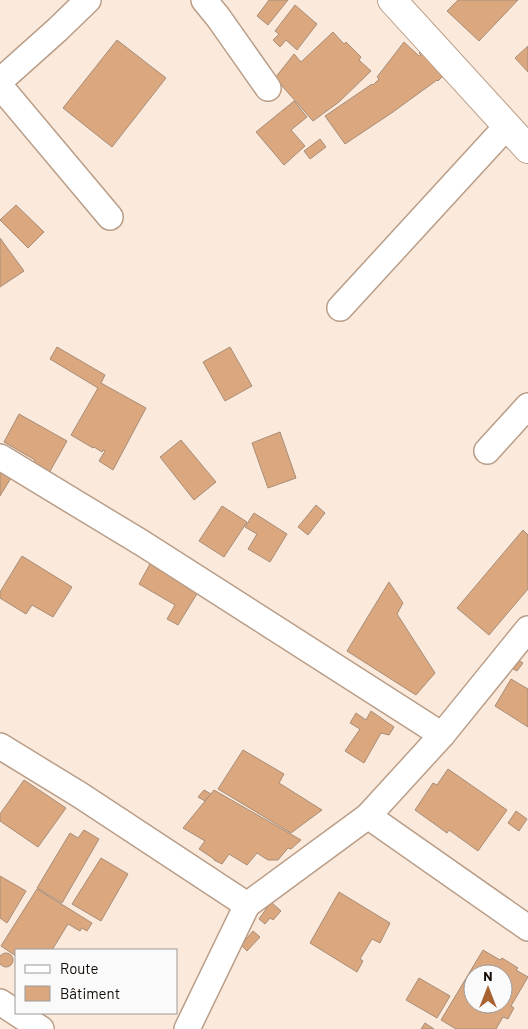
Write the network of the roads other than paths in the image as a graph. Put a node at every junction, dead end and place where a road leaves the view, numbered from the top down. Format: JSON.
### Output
{"nodes":[{"id":1,"x":88,"y":0,"type":"edge"},
{"id":2,"x":204,"y":0,"type":"edge"},
{"id":3,"x":392,"y":0,"type":"edge"},
{"id":4,"x":0,"y":81,"type":"edge"},
{"id":5,"x":0,"y":86,"type":"edge"},
{"id":6,"x":268,"y":88,"type":"dead end"},
{"id":7,"x":507,"y":126,"type":"junction"},
{"id":8,"x":528,"y":149,"type":"edge"},
{"id":9,"x":110,"y":217,"type":"dead end"},
{"id":10,"x":340,"y":308,"type":"dead end"},
{"id":11,"x":528,"y":406,"type":"edge"},
{"id":12,"x":487,"y":451,"type":"dead end"},
{"id":13,"x":0,"y":457,"type":"edge"},
{"id":14,"x":528,"y":629,"type":"edge"},
{"id":15,"x":442,"y":735,"type":"junction"},
{"id":16,"x":0,"y":746,"type":"edge"},
{"id":17,"x":368,"y":816,"type":"junction"},
{"id":18,"x":247,"y":905,"type":"junction"},
{"id":19,"x":528,"y":928,"type":"edge"},
{"id":20,"x":0,"y":1002,"type":"edge"},
{"id":21,"x":15,"y":1012,"type":"edge"},
{"id":22,"x":18,"y":1014,"type":"edge"},
{"id":23,"x":41,"y":1029,"type":"edge"},
{"id":24,"x":187,"y":1029,"type":"edge"}],
"edges":[{"from":1,"to":4,"type":"street"},
{"from":2,"to":6,"type":"street"},
{"from":3,"to":7,"type":"main road"},
{"from":5,"to":9,"type":"street"},
{"from":7,"to":8,"type":"main road"},
{"from":7,"to":10,"type":"street"},
{"from":11,"to":12,"type":"street"},
{"from":13,"to":15,"type":"street"},
{"from":14,"to":15,"type":"street"},
{"from":15,"to":17,"type":"street"},
{"from":16,"to":18,"type":"street"},
{"from":17,"to":18,"type":"street"},
{"from":17,"to":19,"type":"street"},
{"from":18,"to":24,"type":"street"},
{"from":20,"to":21,"type":"street"},
{"from":22,"to":23,"type":"street"}]}
